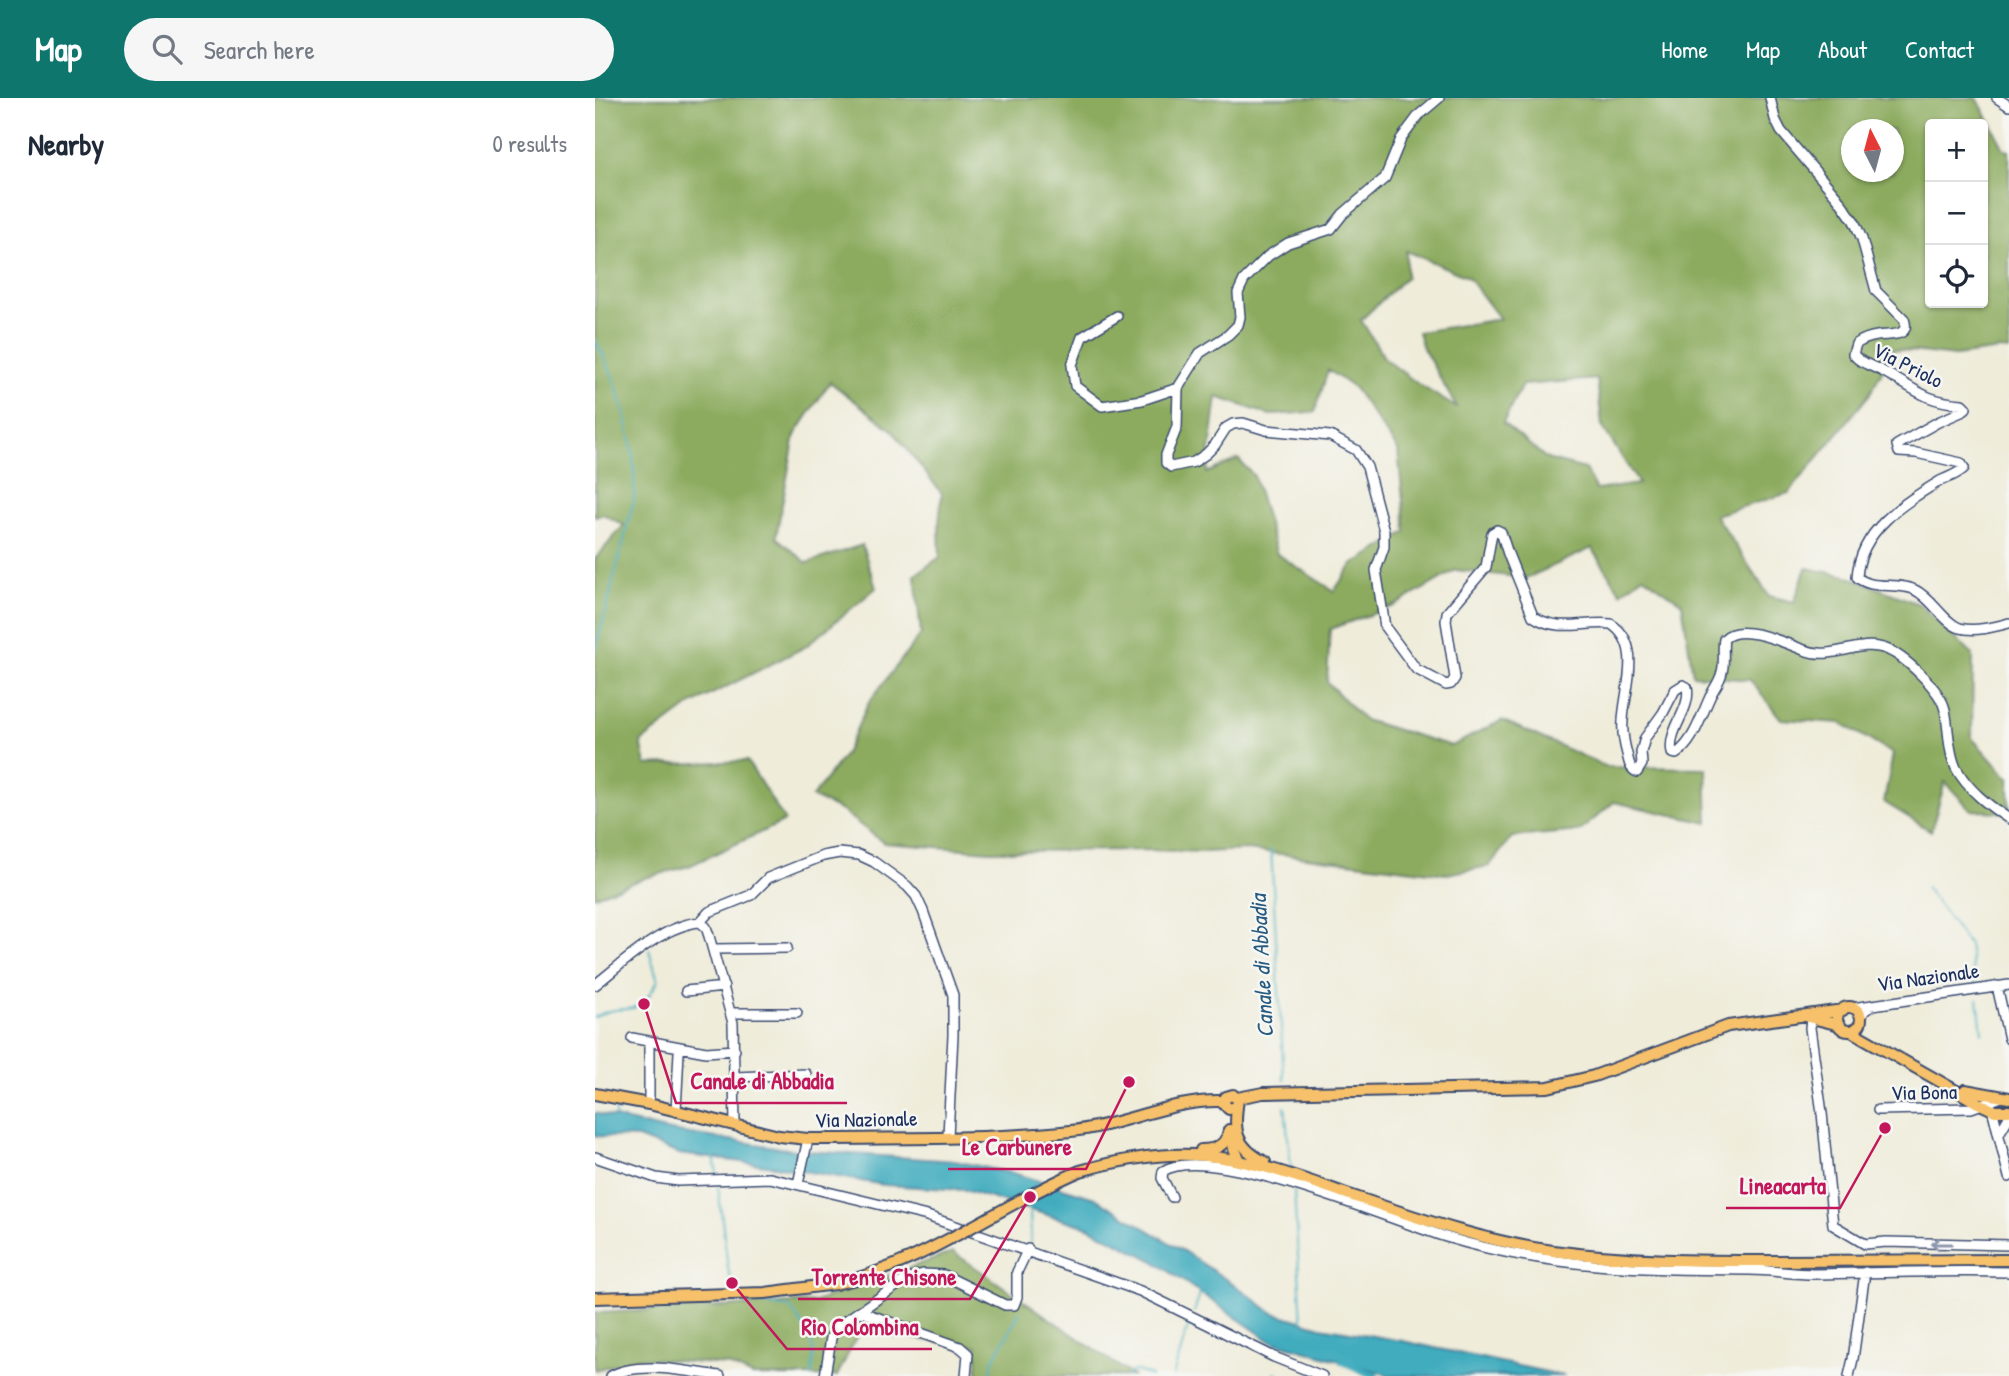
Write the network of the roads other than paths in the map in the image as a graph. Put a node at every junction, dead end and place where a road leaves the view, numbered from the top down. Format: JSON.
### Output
{"nodes":[{"id":1,"x":1439,"y":98,"type":"edge"},
{"id":2,"x":1770,"y":98,"type":"edge"},
{"id":3,"x":1997,"y":98,"type":"edge"},
{"id":4,"x":2009,"y":106,"type":"edge"},
{"id":5,"x":1117,"y":316,"type":"dead end"},
{"id":6,"x":1178,"y":388,"type":"junction"},
{"id":7,"x":2009,"y":623,"type":"edge"},
{"id":8,"x":2009,"y":819,"type":"edge"},
{"id":9,"x":701,"y":922,"type":"junction"},
{"id":10,"x":787,"y":948,"type":"dead end"},
{"id":11,"x":714,"y":949,"type":"junction"},
{"id":12,"x":595,"y":985,"type":"edge"},
{"id":13,"x":2009,"y":985,"type":"edge"},
{"id":14,"x":1997,"y":986,"type":"junction"},
{"id":15,"x":724,"y":987,"type":"junction"},
{"id":16,"x":686,"y":991,"type":"dead end"},
{"id":17,"x":1874,"y":1005,"type":"junction"},
{"id":18,"x":1847,"y":1009,"type":"junction"},
{"id":19,"x":731,"y":1013,"type":"junction"},
{"id":20,"x":797,"y":1013,"type":"dead end"},
{"id":21,"x":1797,"y":1015,"type":"junction"},
{"id":22,"x":1811,"y":1018,"type":"junction"},
{"id":23,"x":1861,"y":1020,"type":"junction"},
{"id":24,"x":1840,"y":1025,"type":"junction"},
{"id":25,"x":1851,"y":1031,"type":"junction"},
{"id":26,"x":632,"y":1038,"type":"dead end"},
{"id":27,"x":2009,"y":1039,"type":"edge"},
{"id":28,"x":649,"y":1041,"type":"junction"},
{"id":29,"x":1874,"y":1043,"type":"junction"},
{"id":30,"x":681,"y":1049,"type":"junction"},
{"id":31,"x":735,"y":1050,"type":"junction"},
{"id":32,"x":806,"y":1074,"type":"dead end"},
{"id":33,"x":735,"y":1077,"type":"junction"},
{"id":34,"x":1945,"y":1084,"type":"junction"},
{"id":35,"x":595,"y":1094,"type":"edge"},
{"id":36,"x":2004,"y":1098,"type":"edge"},
{"id":37,"x":649,"y":1104,"type":"junction"},
{"id":38,"x":1231,"y":1104,"type":"junction"},
{"id":39,"x":1981,"y":1108,"type":"junction"},
{"id":40,"x":1878,"y":1110,"type":"dead end"},
{"id":41,"x":676,"y":1111,"type":"junction"},
{"id":42,"x":2009,"y":1111,"type":"edge"},
{"id":43,"x":2009,"y":1117,"type":"edge"},
{"id":44,"x":1996,"y":1122,"type":"junction"},
{"id":45,"x":735,"y":1125,"type":"junction"},
{"id":46,"x":1229,"y":1130,"type":"junction"},
{"id":47,"x":2000,"y":1132,"type":"junction"},
{"id":48,"x":948,"y":1136,"type":"junction"},
{"id":49,"x":808,"y":1139,"type":"junction"},
{"id":50,"x":595,"y":1157,"type":"edge"},
{"id":51,"x":1240,"y":1160,"type":"junction"},
{"id":52,"x":1101,"y":1165,"type":"junction"},
{"id":53,"x":1286,"y":1173,"type":"junction"},
{"id":54,"x":2009,"y":1177,"type":"edge"},
{"id":55,"x":798,"y":1184,"type":"junction"},
{"id":56,"x":1173,"y":1197,"type":"dead end"},
{"id":57,"x":2009,"y":1245,"type":"edge"},
{"id":58,"x":1028,"y":1249,"type":"junction"},
{"id":59,"x":2009,"y":1260,"type":"edge"},
{"id":60,"x":1864,"y":1272,"type":"junction"},
{"id":61,"x":2009,"y":1272,"type":"edge"},
{"id":62,"x":595,"y":1298,"type":"edge"},
{"id":63,"x":859,"y":1311,"type":"junction"},
{"id":64,"x":611,"y":1376,"type":"edge"},
{"id":65,"x":720,"y":1376,"type":"edge"},
{"id":66,"x":825,"y":1376,"type":"edge"},
{"id":67,"x":966,"y":1376,"type":"edge"},
{"id":68,"x":1322,"y":1376,"type":"edge"},
{"id":69,"x":1849,"y":1376,"type":"edge"}],
"edges":[{"from":1,"to":6,"type":"street"},
{"from":2,"to":7,"type":"street","name":"Via Priolo"},
{"from":3,"to":4,"type":"street"},
{"from":5,"to":6,"type":"street"},
{"from":6,"to":8,"type":"street"},
{"from":9,"to":11,"type":"street"},
{"from":9,"to":12,"type":"street"},
{"from":9,"to":48,"type":"street"},
{"from":10,"to":11,"type":"street"},
{"from":11,"to":15,"type":"street"},
{"from":13,"to":14,"type":"street","name":"Via Nazionale"},
{"from":14,"to":17,"type":"street","name":"Via Nazionale"},
{"from":14,"to":27,"type":"street"},
{"from":15,"to":16,"type":"street"},
{"from":15,"to":19,"type":"street"},
{"from":17,"to":18,"type":"street","name":"Via Nazionale"},
{"from":17,"to":23,"type":"street"},
{"from":18,"to":21,"type":"main road","name":"Via Nazionale"},
{"from":18,"to":23,"type":"main road"},
{"from":18,"to":24,"type":"main road"},
{"from":19,"to":20,"type":"street"},
{"from":19,"to":31,"type":"street"},
{"from":21,"to":22,"type":"main road"},
{"from":21,"to":38,"type":"main road","name":"Via Nazionale"},
{"from":22,"to":24,"type":"main road"},
{"from":57,"to":22,"type":"street","one_way":true},
{"from":23,"to":25,"type":"main road"},
{"from":23,"to":29,"type":"main road"},
{"from":24,"to":25,"type":"main road"},
{"from":25,"to":29,"type":"main road"},
{"from":26,"to":28,"type":"street"},
{"from":28,"to":30,"type":"street"},
{"from":28,"to":37,"type":"street"},
{"from":29,"to":34,"type":"main road"},
{"from":30,"to":31,"type":"street"},
{"from":30,"to":41,"type":"street"},
{"from":31,"to":33,"type":"street"},
{"from":32,"to":33,"type":"street"},
{"from":33,"to":45,"type":"street"},
{"from":34,"to":36,"type":"main road"},
{"from":34,"to":39,"type":"main road"},
{"from":35,"to":37,"type":"main road","name":"Via Nazionale"},
{"from":36,"to":39,"type":"street"},
{"from":37,"to":41,"type":"main road","name":"Via Nazionale"},
{"from":38,"to":46,"type":"main road"},
{"from":38,"to":48,"type":"main road","name":"Via Nazionale"},
{"from":38,"to":53,"type":"main road"},
{"from":39,"to":40,"type":"street","name":"Via Bona"},
{"from":39,"to":42,"type":"main road"},
{"from":39,"to":44,"type":"street"},
{"from":39,"to":44,"type":"street"},
{"from":41,"to":45,"type":"main road","name":"Via Nazionale"},
{"from":43,"to":47,"type":"street"},
{"from":44,"to":47,"type":"street"},
{"from":45,"to":49,"type":"main road","name":"Via Nazionale"},
{"from":46,"to":51,"type":"main road"},
{"from":46,"to":52,"type":"main road"},
{"from":47,"to":54,"type":"street"},
{"from":48,"to":49,"type":"main road","name":"Via Nazionale"},
{"from":49,"to":55,"type":"street"},
{"from":50,"to":55,"type":"street"},
{"from":51,"to":52,"type":"main road"},
{"from":51,"to":53,"type":"main road"},
{"from":52,"to":62,"type":"main road","bridge":true},
{"from":53,"to":59,"type":"main road"},
{"from":55,"to":58,"type":"street"},
{"from":56,"to":60,"type":"street"},
{"from":58,"to":63,"type":"street"},
{"from":58,"to":68,"type":"street"},
{"from":60,"to":61,"type":"street"},
{"from":60,"to":69,"type":"street"},
{"from":63,"to":66,"type":"street"},
{"from":63,"to":67,"type":"street"},
{"from":64,"to":65,"type":"street"}]}
